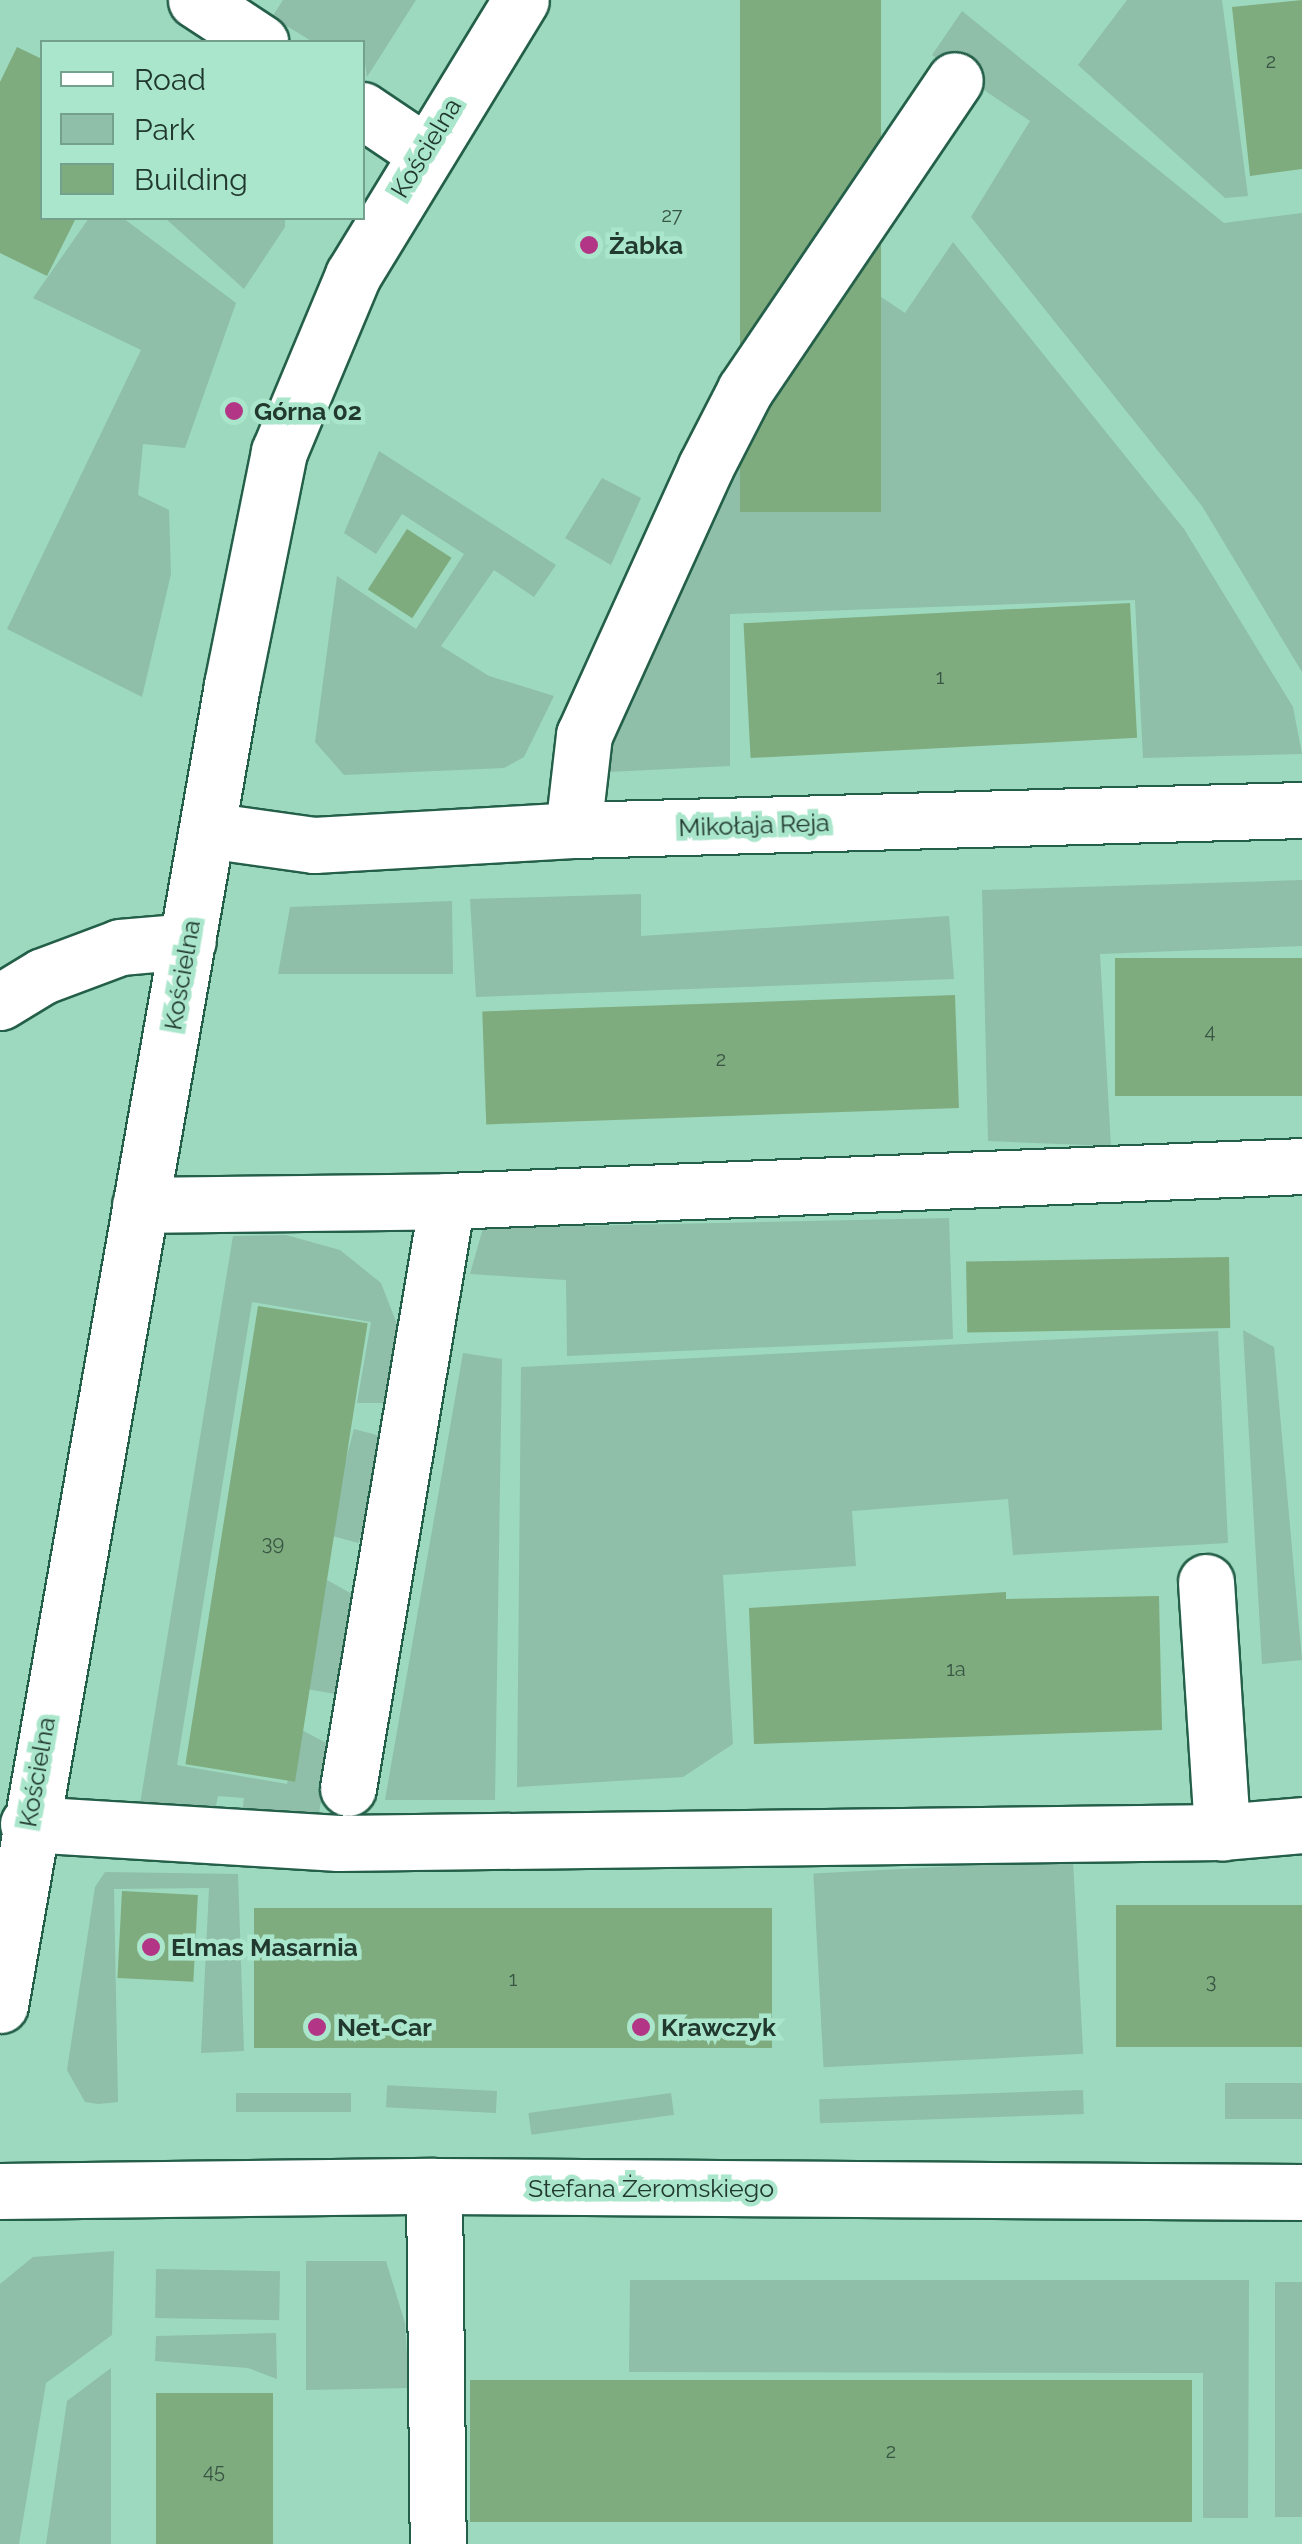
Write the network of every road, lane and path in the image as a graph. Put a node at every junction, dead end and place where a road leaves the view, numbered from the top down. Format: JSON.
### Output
{"nodes":[{"id":1,"x":196,"y":0,"type":"edge"},
{"id":2,"x":521,"y":0,"type":"edge"},
{"id":3,"x":257,"y":40,"type":"edge"},
{"id":4,"x":955,"y":80,"type":"dead end"},
{"id":5,"x":365,"y":112,"type":"edge"},
{"id":6,"x":423,"y":151,"type":"junction"},
{"id":7,"x":1302,"y":810,"type":"edge"},
{"id":8,"x":208,"y":830,"type":"junction"},
{"id":9,"x":573,"y":830,"type":"junction"},
{"id":10,"x":188,"y":941,"type":"junction"},
{"id":11,"x":0,"y":1002,"type":"edge"},
{"id":12,"x":1302,"y":1166,"type":"edge"},
{"id":13,"x":447,"y":1201,"type":"junction"},
{"id":14,"x":140,"y":1205,"type":"junction"},
{"id":15,"x":1206,"y":1582,"type":"dead end"},
{"id":16,"x":348,"y":1788,"type":"dead end"},
{"id":17,"x":28,"y":1824,"type":"junction"},
{"id":18,"x":1302,"y":1825,"type":"edge"},
{"id":19,"x":1222,"y":1832,"type":"junction"},
{"id":20,"x":0,"y":2005,"type":"edge"},
{"id":21,"x":434,"y":2186,"type":"junction"},
{"id":22,"x":0,"y":2191,"type":"edge"},
{"id":23,"x":1302,"y":2192,"type":"edge"},
{"id":24,"x":438,"y":2544,"type":"edge"}],
"edges":[{"from":1,"to":3,"type":"street"},
{"from":2,"to":6,"type":"street","name":"Kościelna"},
{"from":4,"to":9,"type":"street"},
{"from":5,"to":6,"type":"street"},
{"from":6,"to":8,"type":"street","name":"Kościelna"},
{"from":7,"to":9,"type":"street","name":"Mikołaja Reja"},
{"from":8,"to":9,"type":"street","name":"Mikołaja Reja"},
{"from":8,"to":10,"type":"street","name":"Kościelna"},
{"from":10,"to":11,"type":"street"},
{"from":10,"to":14,"type":"street","name":"Kościelna"},
{"from":12,"to":13,"type":"street"},
{"from":13,"to":14,"type":"street"},
{"from":13,"to":16,"type":"street"},
{"from":14,"to":17,"type":"street","name":"Kościelna"},
{"from":15,"to":19,"type":"street"},
{"from":17,"to":19,"type":"street"},
{"from":17,"to":20,"type":"street","name":"Kościelna"},
{"from":18,"to":19,"type":"street"},
{"from":21,"to":22,"type":"street","name":"Stefana Żeromskiego"},
{"from":21,"to":23,"type":"street","name":"Stefana Żeromskiego"},
{"from":21,"to":24,"type":"street"}]}
